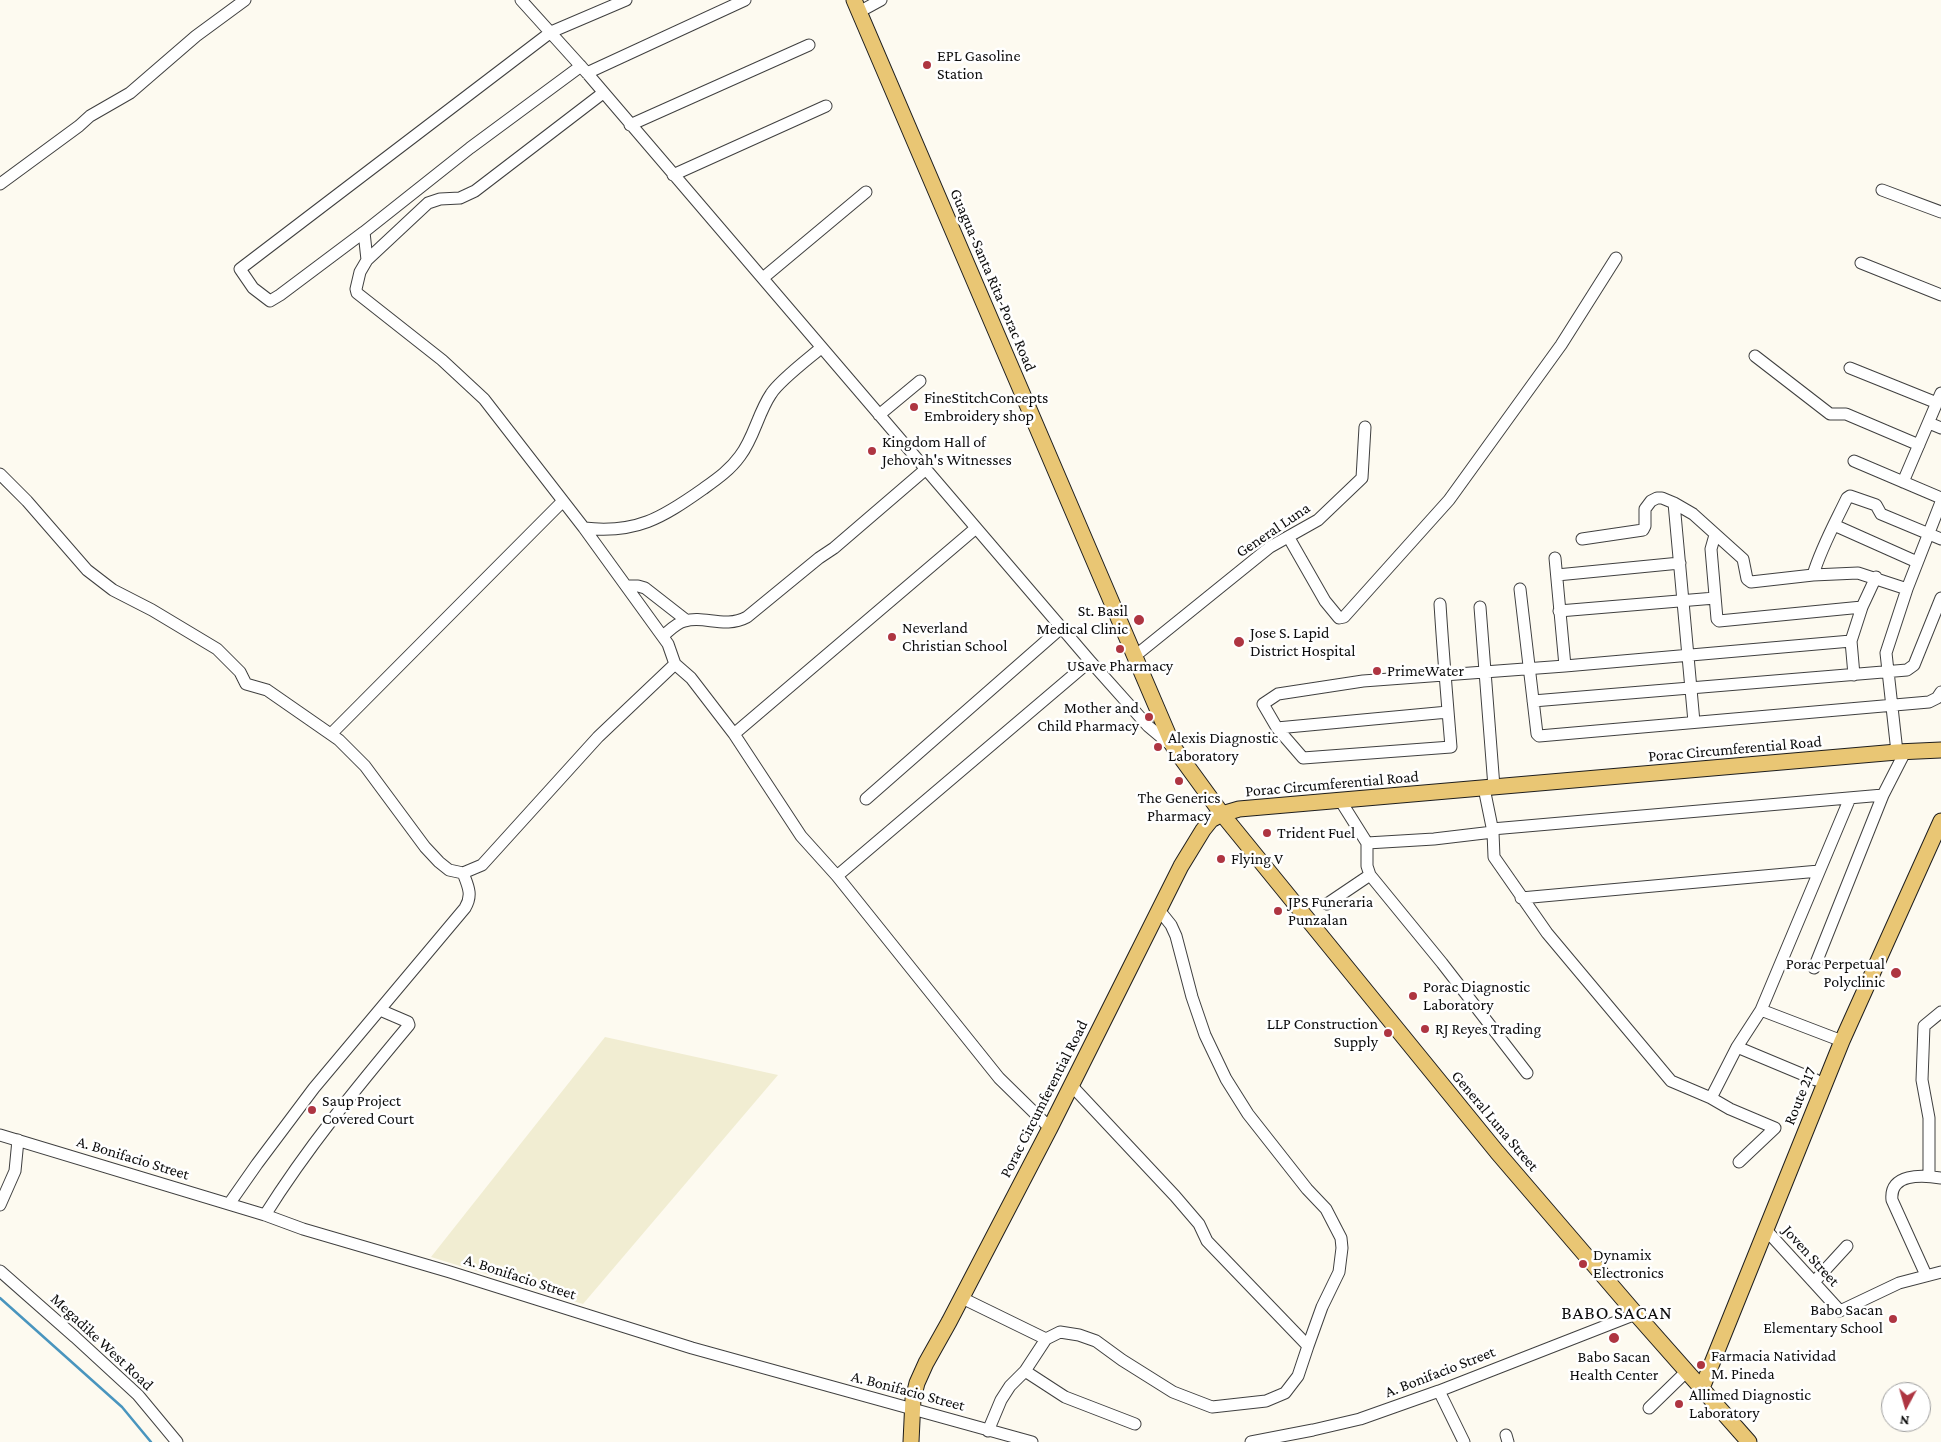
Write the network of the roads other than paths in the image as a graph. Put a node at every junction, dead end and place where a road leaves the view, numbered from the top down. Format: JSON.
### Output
{"nodes":[{"id":1,"x":245,"y":0,"type":"edge"},
{"id":2,"x":626,"y":0,"type":"edge"},
{"id":3,"x":745,"y":0,"type":"edge"},
{"id":4,"x":881,"y":0,"type":"edge"},
{"id":5,"x":525,"y":2,"type":"edge"},
{"id":6,"x":857,"y":6,"type":"edge"},
{"id":7,"x":551,"y":32,"type":"junction"},
{"id":8,"x":809,"y":45,"type":"dead end"},
{"id":9,"x":584,"y":70,"type":"junction"},
{"id":10,"x":603,"y":93,"type":"junction"},
{"id":11,"x":826,"y":106,"type":"dead end"},
{"id":12,"x":630,"y":125,"type":"junction"},
{"id":13,"x":673,"y":175,"type":"junction"},
{"id":14,"x":0,"y":184,"type":"edge"},
{"id":15,"x":1882,"y":190,"type":"dead end"},
{"id":16,"x":866,"y":192,"type":"dead end"},
{"id":17,"x":1941,"y":212,"type":"edge"},
{"id":18,"x":364,"y":232,"type":"junction"},
{"id":19,"x":1616,"y":258,"type":"dead end"},
{"id":20,"x":367,"y":260,"type":"junction"},
{"id":21,"x":1861,"y":264,"type":"dead end"},
{"id":22,"x":763,"y":278,"type":"junction"},
{"id":23,"x":1941,"y":295,"type":"edge"},
{"id":24,"x":821,"y":348,"type":"junction"},
{"id":25,"x":1755,"y":356,"type":"dead end"},
{"id":26,"x":1850,"y":368,"type":"dead end"},
{"id":27,"x":920,"y":381,"type":"dead end"},
{"id":28,"x":1939,"y":398,"type":"edge"},
{"id":29,"x":879,"y":415,"type":"junction"},
{"id":30,"x":1929,"y":423,"type":"junction"},
{"id":31,"x":1365,"y":427,"type":"dead end"},
{"id":32,"x":1941,"y":428,"type":"edge"},
{"id":33,"x":1919,"y":445,"type":"junction"},
{"id":34,"x":1854,"y":461,"type":"dead end"},
{"id":35,"x":926,"y":469,"type":"junction"},
{"id":36,"x":0,"y":474,"type":"edge"},
{"id":37,"x":1903,"y":482,"type":"junction"},
{"id":38,"x":1941,"y":498,"type":"edge"},
{"id":39,"x":563,"y":501,"type":"junction"},
{"id":40,"x":1941,"y":502,"type":"edge"},
{"id":41,"x":1674,"y":503,"type":"junction"},
{"id":42,"x":1834,"y":525,"type":"junction"},
{"id":43,"x":584,"y":528,"type":"junction"},
{"id":44,"x":976,"y":528,"type":"junction"},
{"id":45,"x":1928,"y":533,"type":"junction"},
{"id":46,"x":1715,"y":536,"type":"junction"},
{"id":47,"x":1289,"y":538,"type":"junction"},
{"id":48,"x":1582,"y":539,"type":"dead end"},
{"id":49,"x":1941,"y":539,"type":"edge"},
{"id":50,"x":1556,"y":558,"type":"dead end"},
{"id":51,"x":1917,"y":562,"type":"junction"},
{"id":52,"x":1680,"y":563,"type":"junction"},
{"id":53,"x":1813,"y":574,"type":"junction"},
{"id":54,"x":1557,"y":575,"type":"junction"},
{"id":55,"x":1876,"y":577,"type":"junction"},
{"id":56,"x":626,"y":586,"type":"junction"},
{"id":57,"x":1520,"y":589,"type":"dead end"},
{"id":58,"x":1907,"y":589,"type":"junction"},
{"id":59,"x":1715,"y":598,"type":"junction"},
{"id":60,"x":1941,"y":598,"type":"edge"},
{"id":61,"x":1683,"y":601,"type":"junction"},
{"id":62,"x":1440,"y":604,"type":"dead end"},
{"id":63,"x":1480,"y":607,"type":"dead end"},
{"id":64,"x":1862,"y":607,"type":"junction"},
{"id":65,"x":1559,"y":611,"type":"junction"},
{"id":66,"x":686,"y":620,"type":"junction"},
{"id":67,"x":1061,"y":628,"type":"junction"},
{"id":68,"x":662,"y":636,"type":"junction"},
{"id":69,"x":1851,"y":641,"type":"junction"},
{"id":70,"x":1687,"y":655,"type":"junction"},
{"id":71,"x":1135,"y":656,"type":"junction"},
{"id":72,"x":1090,"y":661,"type":"junction"},
{"id":73,"x":675,"y":664,"type":"junction"},
{"id":74,"x":1565,"y":666,"type":"junction"},
{"id":75,"x":1530,"y":668,"type":"junction"},
{"id":76,"x":1485,"y":672,"type":"junction"},
{"id":77,"x":1888,"y":672,"type":"junction"},
{"id":78,"x":1445,"y":674,"type":"junction"},
{"id":79,"x":1854,"y":675,"type":"junction"},
{"id":80,"x":1691,"y":687,"type":"junction"},
{"id":81,"x":1941,"y":692,"type":"edge"},
{"id":82,"x":1533,"y":701,"type":"junction"},
{"id":83,"x":1891,"y":706,"type":"junction"},
{"id":84,"x":1448,"y":712,"type":"junction"},
{"id":85,"x":1694,"y":722,"type":"junction"},
{"id":86,"x":1277,"y":728,"type":"junction"},
{"id":87,"x":331,"y":734,"type":"junction"},
{"id":88,"x":734,"y":734,"type":"junction"},
{"id":89,"x":1174,"y":748,"type":"junction"},
{"id":90,"x":1941,"y":750,"type":"edge"},
{"id":91,"x":1901,"y":752,"type":"junction"},
{"id":92,"x":1489,"y":787,"type":"junction"},
{"id":93,"x":1883,"y":795,"type":"junction"},
{"id":94,"x":1850,"y":798,"type":"junction"},
{"id":95,"x":866,"y":799,"type":"dead end"},
{"id":96,"x":1340,"y":800,"type":"junction"},
{"id":97,"x":1222,"y":814,"type":"junction"},
{"id":98,"x":1941,"y":821,"type":"edge"},
{"id":99,"x":1492,"y":830,"type":"junction"},
{"id":100,"x":1367,"y":843,"type":"junction"},
{"id":101,"x":1819,"y":871,"type":"junction"},
{"id":102,"x":463,"y":872,"type":"junction"},
{"id":103,"x":1370,"y":875,"type":"junction"},
{"id":104,"x":837,"y":876,"type":"junction"},
{"id":105,"x":1521,"y":898,"type":"junction"},
{"id":106,"x":1327,"y":904,"type":"dead end"},
{"id":107,"x":1159,"y":910,"type":"junction"},
{"id":108,"x":1814,"y":968,"type":"dead end"},
{"id":109,"x":380,"y":1010,"type":"junction"},
{"id":110,"x":1761,"y":1010,"type":"junction"},
{"id":111,"x":1941,"y":1012,"type":"edge"},
{"id":112,"x":1842,"y":1041,"type":"junction"},
{"id":113,"x":1737,"y":1048,"type":"junction"},
{"id":114,"x":1527,"y":1073,"type":"dead end"},
{"id":115,"x":1816,"y":1080,"type":"dead end"},
{"id":116,"x":1071,"y":1086,"type":"junction"},
{"id":117,"x":1711,"y":1098,"type":"junction"},
{"id":118,"x":1050,"y":1128,"type":"junction"},
{"id":119,"x":0,"y":1136,"type":"edge"},
{"id":120,"x":18,"y":1140,"type":"junction"},
{"id":121,"x":1739,"y":1162,"type":"dead end"},
{"id":122,"x":1929,"y":1176,"type":"junction"},
{"id":123,"x":1941,"y":1178,"type":"edge"},
{"id":124,"x":229,"y":1204,"type":"junction"},
{"id":125,"x":0,"y":1205,"type":"edge"},
{"id":126,"x":265,"y":1215,"type":"junction"},
{"id":127,"x":1767,"y":1231,"type":"junction"},
{"id":128,"x":1847,"y":1246,"type":"dead end"},
{"id":129,"x":0,"y":1272,"type":"edge"},
{"id":130,"x":1941,"y":1272,"type":"edge"},
{"id":131,"x":1926,"y":1275,"type":"junction"},
{"id":132,"x":1814,"y":1282,"type":"junction"},
{"id":133,"x":962,"y":1298,"type":"junction"},
{"id":134,"x":1636,"y":1314,"type":"junction"},
{"id":135,"x":1046,"y":1339,"type":"junction"},
{"id":136,"x":1308,"y":1346,"type":"junction"},
{"id":137,"x":1025,"y":1371,"type":"junction"},
{"id":138,"x":1687,"y":1371,"type":"junction"},
{"id":139,"x":1702,"y":1388,"type":"junction"},
{"id":140,"x":1439,"y":1391,"type":"junction"},
{"id":141,"x":1649,"y":1408,"type":"dead end"},
{"id":142,"x":912,"y":1409,"type":"junction"},
{"id":143,"x":1135,"y":1424,"type":"dead end"},
{"id":144,"x":988,"y":1431,"type":"junction"},
{"id":145,"x":177,"y":1442,"type":"edge"},
{"id":146,"x":911,"y":1442,"type":"edge"},
{"id":147,"x":1032,"y":1442,"type":"edge"},
{"id":148,"x":1251,"y":1442,"type":"edge"},
{"id":149,"x":1464,"y":1442,"type":"edge"},
{"id":150,"x":1749,"y":1442,"type":"edge"}],
"edges":[{"from":1,"to":14,"type":"street"},
{"from":2,"to":7,"type":"street"},
{"from":3,"to":9,"type":"street"},
{"from":4,"to":6,"type":"street"},
{"from":5,"to":7,"type":"street"},
{"from":6,"to":71,"type":"main road","name":"Guagua-Santa Rita-Porac Road"},
{"from":7,"to":9,"type":"street"},
{"from":7,"to":18,"type":"street"},
{"from":8,"to":12,"type":"street"},
{"from":9,"to":10,"type":"street"},
{"from":9,"to":18,"type":"street"},
{"from":10,"to":12,"type":"street"},
{"from":10,"to":20,"type":"street"},
{"from":11,"to":13,"type":"street"},
{"from":12,"to":13,"type":"street"},
{"from":13,"to":22,"type":"street"},
{"from":15,"to":17,"type":"street"},
{"from":16,"to":22,"type":"street"},
{"from":18,"to":20,"type":"street"},
{"from":19,"to":47,"type":"street"},
{"from":20,"to":39,"type":"street"},
{"from":21,"to":23,"type":"street"},
{"from":22,"to":24,"type":"street"},
{"from":24,"to":29,"type":"street"},
{"from":24,"to":43,"type":"street"},
{"from":25,"to":33,"type":"street"},
{"from":26,"to":28,"type":"street"},
{"from":27,"to":29,"type":"street"},
{"from":28,"to":30,"type":"street"},
{"from":29,"to":35,"type":"street"},
{"from":30,"to":32,"type":"street"},
{"from":30,"to":33,"type":"street"},
{"from":31,"to":47,"type":"street","name":"General Luna"},
{"from":33,"to":37,"type":"street"},
{"from":34,"to":37,"type":"street"},
{"from":35,"to":44,"type":"street"},
{"from":35,"to":66,"type":"street"},
{"from":36,"to":87,"type":"street"},
{"from":37,"to":38,"type":"street"},
{"from":39,"to":43,"type":"street"},
{"from":39,"to":87,"type":"street"},
{"from":40,"to":45,"type":"street"},
{"from":41,"to":46,"type":"street"},
{"from":41,"to":48,"type":"street"},
{"from":41,"to":52,"type":"street"},
{"from":42,"to":45,"type":"street"},
{"from":42,"to":51,"type":"street"},
{"from":42,"to":53,"type":"street"},
{"from":43,"to":56,"type":"street"},
{"from":44,"to":67,"type":"street"},
{"from":44,"to":88,"type":"street"},
{"from":45,"to":49,"type":"street"},
{"from":45,"to":51,"type":"street"},
{"from":46,"to":53,"type":"street"},
{"from":46,"to":59,"type":"street"},
{"from":47,"to":71,"type":"street","name":"General Luna"},
{"from":50,"to":54,"type":"street"},
{"from":51,"to":58,"type":"street"},
{"from":52,"to":54,"type":"street"},
{"from":52,"to":61,"type":"street"},
{"from":53,"to":55,"type":"street"},
{"from":54,"to":65,"type":"street"},
{"from":55,"to":58,"type":"street"},
{"from":55,"to":64,"type":"street"},
{"from":56,"to":66,"type":"street"},
{"from":56,"to":68,"type":"street"},
{"from":57,"to":75,"type":"street"},
{"from":58,"to":77,"type":"street"},
{"from":59,"to":61,"type":"street"},
{"from":59,"to":64,"type":"street"},
{"from":60,"to":77,"type":"street"},
{"from":61,"to":65,"type":"street"},
{"from":61,"to":70,"type":"street"},
{"from":62,"to":78,"type":"street"},
{"from":63,"to":76,"type":"street"},
{"from":64,"to":69,"type":"street"},
{"from":65,"to":74,"type":"street"},
{"from":66,"to":68,"type":"street"},
{"from":67,"to":72,"type":"street"},
{"from":67,"to":95,"type":"street"},
{"from":68,"to":73,"type":"street"},
{"from":69,"to":70,"type":"street"},
{"from":69,"to":79,"type":"street"},
{"from":70,"to":74,"type":"street"},
{"from":70,"to":80,"type":"street"},
{"from":71,"to":89,"type":"main road","name":"Guagua-Santa Rita-Porac Road"},
{"from":72,"to":89,"type":"street"},
{"from":72,"to":104,"type":"street"},
{"from":73,"to":88,"type":"street"},
{"from":73,"to":102,"type":"street"},
{"from":74,"to":75,"type":"street"},
{"from":75,"to":76,"type":"street"},
{"from":75,"to":82,"type":"street"},
{"from":76,"to":78,"type":"street"},
{"from":76,"to":92,"type":"street"},
{"from":77,"to":79,"type":"street"},
{"from":77,"to":83,"type":"street"},
{"from":78,"to":84,"type":"street"},
{"from":78,"to":86,"type":"street"},
{"from":79,"to":80,"type":"street"},
{"from":80,"to":82,"type":"street"},
{"from":80,"to":85,"type":"street"},
{"from":81,"to":83,"type":"street"},
{"from":82,"to":85,"type":"street"},
{"from":83,"to":85,"type":"street"},
{"from":83,"to":91,"type":"street"},
{"from":84,"to":86,"type":"street"},
{"from":84,"to":86,"type":"street"},
{"from":87,"to":102,"type":"street"},
{"from":88,"to":104,"type":"street"},
{"from":89,"to":97,"type":"main road","name":"Guagua-Santa Rita-Porac Road"},
{"from":90,"to":91,"type":"main road","name":"Porac Circumferential Road"},
{"from":91,"to":92,"type":"main road","name":"Porac Circumferential Road"},
{"from":91,"to":93,"type":"street"},
{"from":92,"to":96,"type":"main road","name":"Porac Circumferential Road"},
{"from":92,"to":99,"type":"street"},
{"from":93,"to":94,"type":"street"},
{"from":93,"to":108,"type":"street"},
{"from":94,"to":99,"type":"street"},
{"from":94,"to":101,"type":"street"},
{"from":96,"to":97,"type":"main road","name":"Porac Circumferential Road"},
{"from":96,"to":100,"type":"street"},
{"from":97,"to":107,"type":"main road","name":"Porac Circumferential Road"},
{"from":97,"to":134,"type":"main road","name":"General Luna Street"},
{"from":98,"to":112,"type":"main road","name":"Route 217"},
{"from":99,"to":100,"type":"street"},
{"from":99,"to":105,"type":"street"},
{"from":100,"to":103,"type":"street"},
{"from":101,"to":105,"type":"street"},
{"from":101,"to":110,"type":"street"},
{"from":102,"to":109,"type":"street"},
{"from":103,"to":106,"type":"street"},
{"from":103,"to":114,"type":"street"},
{"from":104,"to":118,"type":"street"},
{"from":105,"to":117,"type":"street"},
{"from":107,"to":116,"type":"main road","name":"Porac Circumferential Road"},
{"from":107,"to":136,"type":"street"},
{"from":109,"to":124,"type":"street"},
{"from":109,"to":126,"type":"street"},
{"from":110,"to":112,"type":"street"},
{"from":110,"to":113,"type":"street"},
{"from":111,"to":122,"type":"street"},
{"from":112,"to":127,"type":"main road","name":"Route 217"},
{"from":113,"to":115,"type":"street"},
{"from":113,"to":117,"type":"street"},
{"from":116,"to":118,"type":"main road","name":"Porac Circumferential Road"},
{"from":116,"to":136,"type":"street"},
{"from":117,"to":121,"type":"street"},
{"from":118,"to":133,"type":"main road","name":"Porac Circumferential Road"},
{"from":119,"to":120,"type":"street","name":"A. Bonifacio Street"},
{"from":120,"to":124,"type":"street","name":"A. Bonifacio Street"},
{"from":120,"to":125,"type":"street"},
{"from":122,"to":123,"type":"street"},
{"from":122,"to":131,"type":"street"},
{"from":124,"to":126,"type":"street","name":"A. Bonifacio Street"},
{"from":126,"to":142,"type":"street","name":"A. Bonifacio Street"},
{"from":127,"to":132,"type":"street","name":"Joven Street"},
{"from":127,"to":139,"type":"main road","name":"Route 217"},
{"from":128,"to":132,"type":"street"},
{"from":129,"to":145,"type":"street","name":"Megadike West Road"},
{"from":130,"to":131,"type":"street","name":"Joven Street"},
{"from":131,"to":132,"type":"street","name":"Joven Street"},
{"from":133,"to":135,"type":"street"},
{"from":133,"to":142,"type":"main road","name":"Porac Circumferential Road"},
{"from":134,"to":138,"type":"main road","name":"General Luna Street"},
{"from":134,"to":140,"type":"street","name":"A. Bonifacio Street"},
{"from":135,"to":136,"type":"street"},
{"from":135,"to":137,"type":"street"},
{"from":137,"to":143,"type":"street"},
{"from":137,"to":144,"type":"street"},
{"from":138,"to":139,"type":"main road","name":"General Luna Street"},
{"from":138,"to":141,"type":"street"},
{"from":139,"to":150,"type":"main road","name":"General Luna Street"},
{"from":140,"to":148,"type":"street","name":"A. Bonifacio Street"},
{"from":140,"to":149,"type":"street"},
{"from":142,"to":144,"type":"street","name":"A. Bonifacio Street"},
{"from":142,"to":146,"type":"main road","name":"Porac Circumferential Road"},
{"from":144,"to":147,"type":"street","name":"A. Bonifacio Street"}]}
